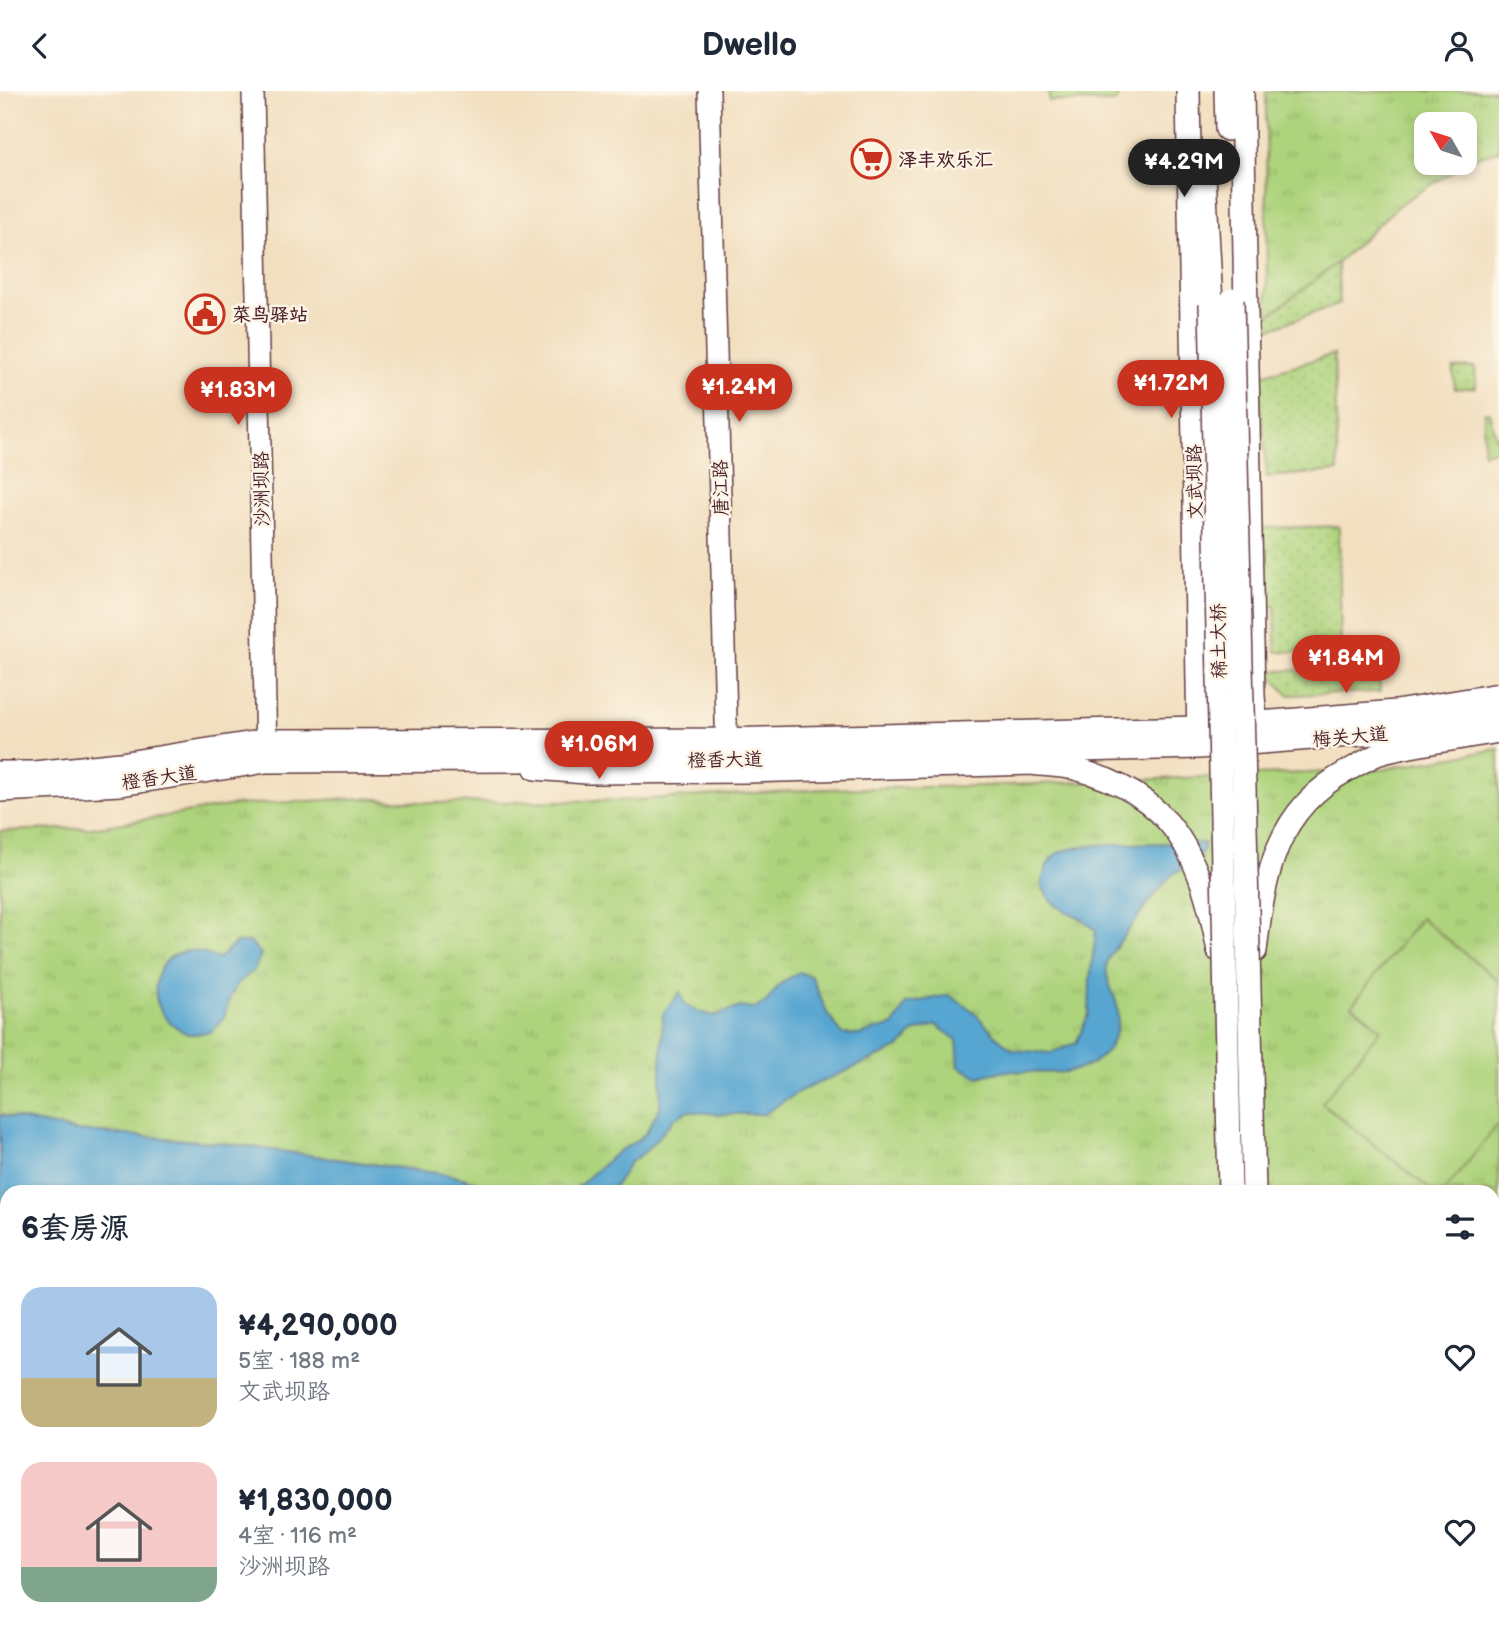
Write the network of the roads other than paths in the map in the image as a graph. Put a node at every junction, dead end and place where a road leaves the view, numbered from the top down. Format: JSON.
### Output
{"nodes":[{"id":1,"x":253,"y":91,"type":"edge"},
{"id":2,"x":709,"y":91,"type":"edge"},
{"id":3,"x":1188,"y":91,"type":"edge"},
{"id":4,"x":1200,"y":91,"type":"edge"},
{"id":5,"x":1226,"y":91,"type":"edge"},
{"id":6,"x":1242,"y":91,"type":"edge"},
{"id":7,"x":1222,"y":302,"type":"junction"},
{"id":8,"x":1499,"y":695,"type":"edge"},
{"id":9,"x":1499,"y":714,"type":"edge"},
{"id":10,"x":1499,"y":732,"type":"edge"},
{"id":11,"x":1256,"y":734,"type":"junction"},
{"id":12,"x":1198,"y":738,"type":"junction"},
{"id":13,"x":726,"y":749,"type":"junction"},
{"id":14,"x":266,"y":751,"type":"junction"},
{"id":15,"x":428,"y":760,"type":"junction"},
{"id":16,"x":0,"y":773,"type":"edge"},
{"id":17,"x":0,"y":790,"type":"edge"},
{"id":18,"x":1226,"y":1000,"type":"junction"},
{"id":19,"x":1250,"y":1002,"type":"junction"},
{"id":20,"x":1230,"y":1185,"type":"edge"},
{"id":21,"x":1254,"y":1185,"type":"edge"}],
"edges":[{"from":1,"to":14,"type":"street","name":"沙洲坝路"},
{"from":2,"to":13,"type":"street","name":"唐江路"},
{"from":3,"to":12,"type":"main road","name":"文武坝路"},
{"from":4,"to":7,"type":"main road","name":"稀土大桥"},
{"from":5,"to":7,"type":"main road","name":"稀土大桥"},
{"from":6,"to":11,"type":"main road"},
{"from":7,"to":18,"type":"main road","name":"稀土大桥","bridge":true},
{"from":7,"to":19,"type":"main road","name":"稀土大桥","bridge":true},
{"from":8,"to":11,"type":"main road","name":"梅关大道"},
{"from":9,"to":11,"type":"main road","name":"梅关大道"},
{"from":10,"to":19,"type":"street","bridge":true},
{"from":11,"to":12,"type":"main road","name":"梅关大道"},
{"from":12,"to":13,"type":"main road","name":"橙香大道"},
{"from":13,"to":14,"type":"main road","name":"橙香大道"},
{"from":13,"to":15,"type":"main road","name":"橙香大道"},
{"from":14,"to":15,"type":"main road","name":"橙香大道"},
{"from":14,"to":16,"type":"main road","name":"橙香大道"},
{"from":14,"to":17,"type":"main road","name":"橙香大道"},
{"from":15,"to":18,"type":"street","bridge":true},
{"from":18,"to":20,"type":"main road","name":"稀土大桥","bridge":true},
{"from":19,"to":21,"type":"main road","name":"稀土大桥","bridge":true}]}
